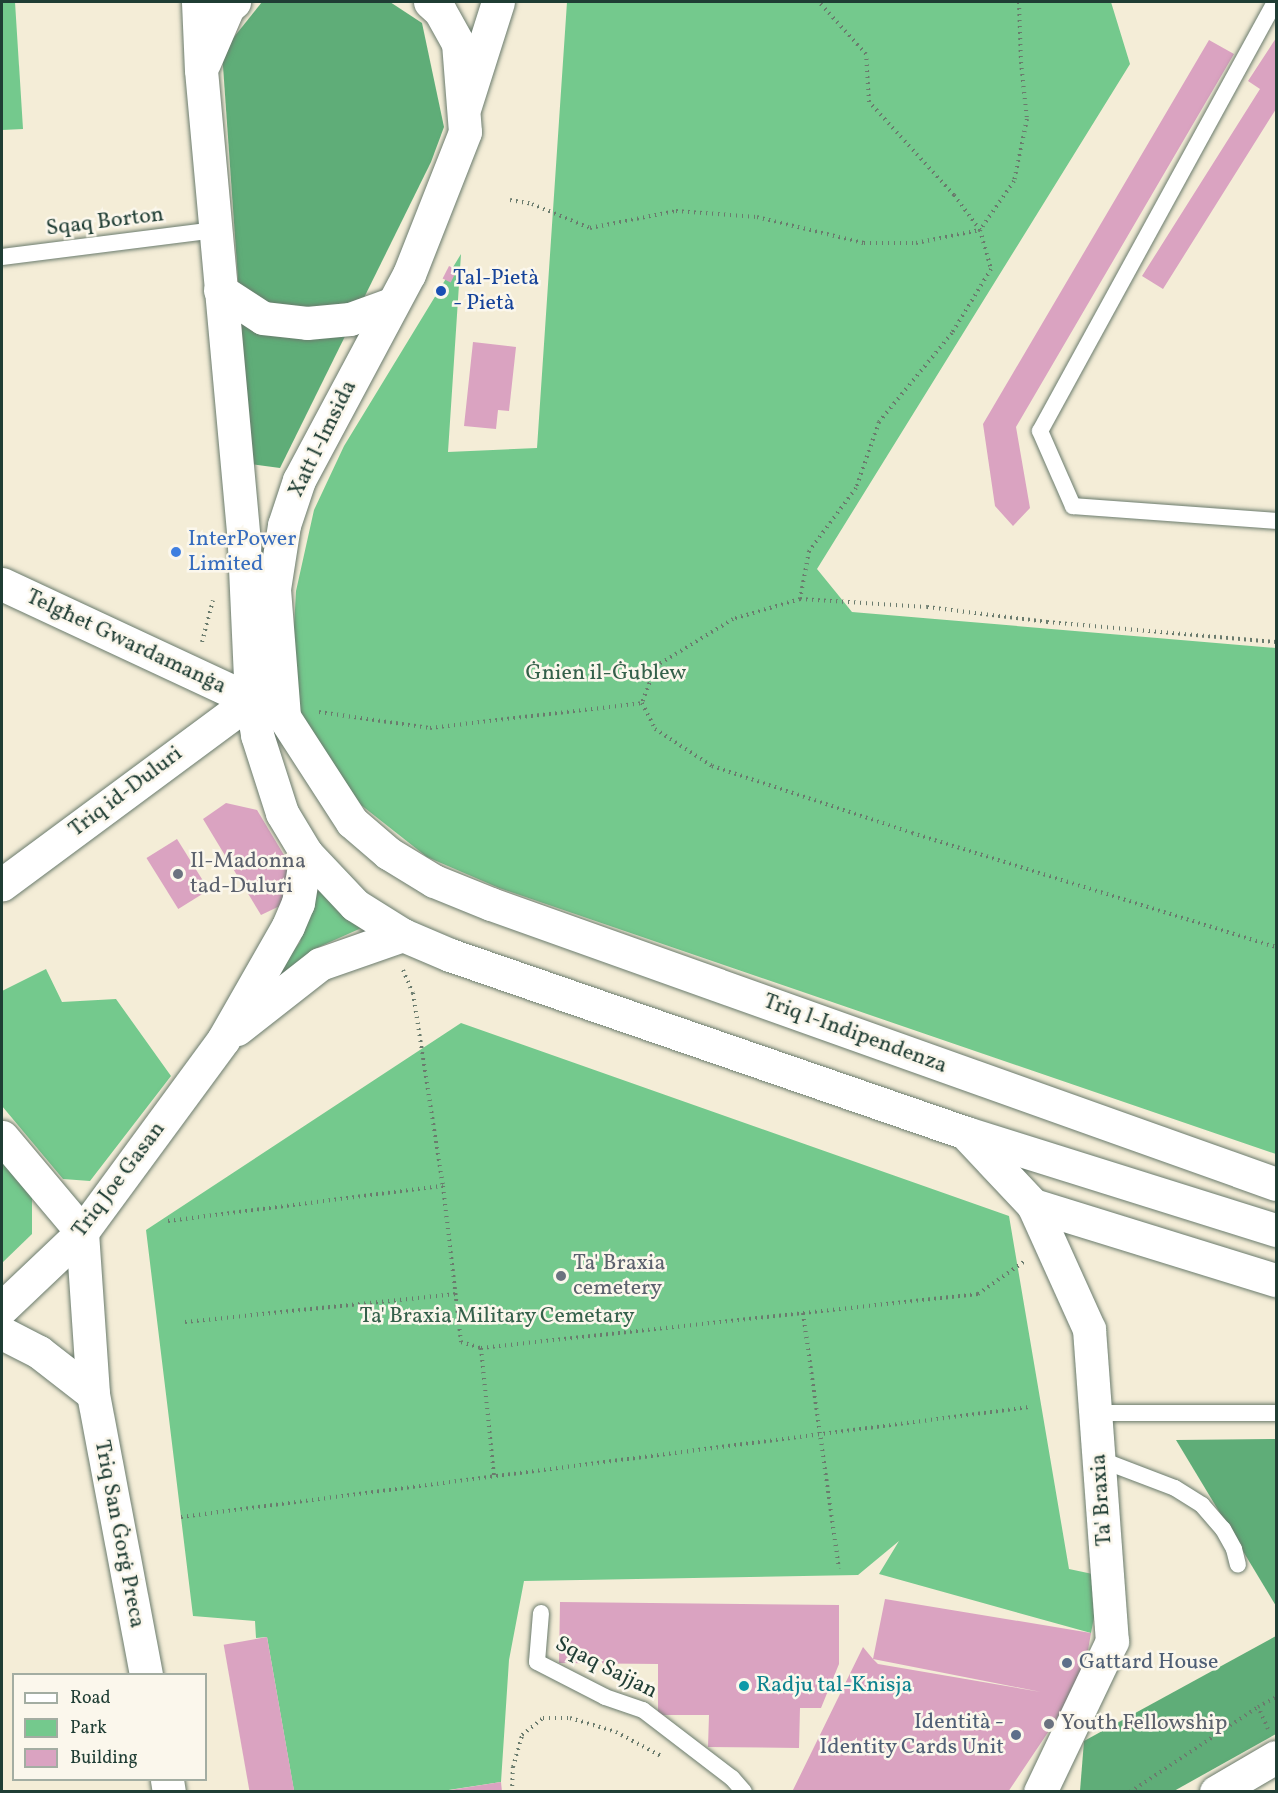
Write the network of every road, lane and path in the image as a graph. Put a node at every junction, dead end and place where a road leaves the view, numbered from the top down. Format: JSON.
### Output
{"nodes":[{"id":1,"x":198,"y":2,"type":"edge"},
{"id":2,"x":234,"y":2,"type":"edge"},
{"id":3,"x":430,"y":2,"type":"edge"},
{"id":4,"x":498,"y":2,"type":"edge"},
{"id":5,"x":819,"y":2,"type":"edge"},
{"id":6,"x":1019,"y":2,"type":"edge"},
{"id":7,"x":1275,"y":2,"type":"edge"},
{"id":8,"x":201,"y":70,"type":"junction"},
{"id":9,"x":465,"y":106,"type":"junction"},
{"id":10,"x":510,"y":200,"type":"dead end"},
{"id":11,"x":215,"y":230,"type":"junction"},
{"id":12,"x":980,"y":230,"type":"junction"},
{"id":13,"x":2,"y":257,"type":"edge"},
{"id":14,"x":220,"y":290,"type":"junction"},
{"id":15,"x":391,"y":304,"type":"junction"},
{"id":16,"x":1276,"y":521,"type":"edge"},
{"id":17,"x":2,"y":584,"type":"edge"},
{"id":18,"x":800,"y":599,"type":"junction"},
{"id":19,"x":1276,"y":642,"type":"edge"},
{"id":20,"x":250,"y":700,"type":"junction"},
{"id":21,"x":642,"y":703,"type":"junction"},
{"id":22,"x":315,"y":711,"type":"dead end"},
{"id":23,"x":306,"y":853,"type":"junction"},
{"id":24,"x":434,"y":881,"type":"joint"},
{"id":25,"x":2,"y":884,"type":"edge"},
{"id":26,"x":396,"y":937,"type":"junction"},
{"id":27,"x":1276,"y":947,"type":"edge"},
{"id":28,"x":223,"y":1040,"type":"junction"},
{"id":29,"x":966,"y":1134,"type":"junction"},
{"id":30,"x":2,"y":1137,"type":"edge"},
{"id":31,"x":1276,"y":1184,"type":"edge"},
{"id":32,"x":444,"y":1186,"type":"junction"},
{"id":33,"x":1033,"y":1205,"type":"junction"},
{"id":34,"x":168,"y":1221,"type":"dead end"},
{"id":35,"x":1276,"y":1230,"type":"edge"},
{"id":36,"x":82,"y":1232,"type":"junction"},
{"id":37,"x":1050,"y":1243,"type":"junction"},
{"id":38,"x":1276,"y":1281,"type":"edge"},
{"id":39,"x":458,"y":1293,"type":"junction"},
{"id":40,"x":2,"y":1308,"type":"edge"},
{"id":41,"x":803,"y":1313,"type":"junction"},
{"id":42,"x":185,"y":1323,"type":"dead end"},
{"id":43,"x":2,"y":1333,"type":"edge"},
{"id":44,"x":481,"y":1348,"type":"junction"},
{"id":45,"x":93,"y":1394,"type":"junction"},
{"id":46,"x":1029,"y":1407,"type":"dead end"},
{"id":47,"x":1095,"y":1413,"type":"junction"},
{"id":48,"x":1276,"y":1413,"type":"edge"},
{"id":49,"x":819,"y":1435,"type":"junction"},
{"id":50,"x":1099,"y":1459,"type":"junction"},
{"id":51,"x":494,"y":1477,"type":"junction"},
{"id":52,"x":182,"y":1517,"type":"dead end"},
{"id":53,"x":1238,"y":1565,"type":"dead end"},
{"id":54,"x":839,"y":1568,"type":"dead end"},
{"id":55,"x":541,"y":1613,"type":"dead end"},
{"id":56,"x":146,"y":1673,"type":"edge"},
{"id":57,"x":1276,"y":1697,"type":"edge"},
{"id":58,"x":1258,"y":1707,"type":"junction"},
{"id":59,"x":1274,"y":1747,"type":"edge"},
{"id":60,"x":669,"y":1760,"type":"dead end"},
{"id":61,"x":512,"y":1791,"type":"edge"},
{"id":62,"x":744,"y":1791,"type":"edge"},
{"id":63,"x":1040,"y":1791,"type":"edge"},
{"id":64,"x":1130,"y":1791,"type":"edge"},
{"id":65,"x":1216,"y":1791,"type":"edge"}],
"edges":[{"from":1,"to":8,"type":"main road"},
{"from":2,"to":8,"type":"main road"},
{"from":3,"to":9,"type":"main road","name":"Xatt l-Imsida"},
{"from":4,"to":9,"type":"main road"},
{"from":5,"to":12,"type":"path"},
{"from":6,"to":12,"type":"path"},
{"from":7,"to":16,"type":"lane"},
{"from":8,"to":11,"type":"main road"},
{"from":9,"to":15,"type":"main road","name":"Xatt l-Imsida"},
{"from":10,"to":12,"type":"path"},
{"from":11,"to":13,"type":"lane","name":"Sqaq Borton"},
{"from":11,"to":14,"type":"main road"},
{"from":12,"to":18,"type":"path"},
{"from":14,"to":15,"type":"main road"},
{"from":14,"to":20,"type":"main road"},
{"from":15,"to":24,"type":"main road","name":"Xatt l-Imsida"},
{"from":17,"to":20,"type":"main road","name":"Telgħet Gwardamanġa"},
{"from":18,"to":19,"type":"path"},
{"from":18,"to":21,"type":"path"},
{"from":20,"to":23,"type":"main road"},
{"from":20,"to":25,"type":"main road","name":"Triq id-Duluri"},
{"from":21,"to":22,"type":"path"},
{"from":21,"to":27,"type":"path"},
{"from":23,"to":26,"type":"main road"},
{"from":23,"to":28,"type":"main road","name":"Triq Joe Gasan"},
{"from":24,"to":31,"type":"main road","name":"Triq l-Indipendenza"},
{"from":26,"to":28,"type":"main road","name":"Triq Joe Gasan"},
{"from":26,"to":29,"type":"main road"},
{"from":26,"to":32,"type":"path"},
{"from":28,"to":36,"type":"main road","name":"Triq Joe Gasan"},
{"from":29,"to":33,"type":"main road"},
{"from":29,"to":35,"type":"main road"},
{"from":30,"to":36,"type":"main road"},
{"from":32,"to":34,"type":"path"},
{"from":32,"to":39,"type":"path"},
{"from":33,"to":37,"type":"main road","name":"Ta' Braxia"},
{"from":33,"to":38,"type":"main road"},
{"from":36,"to":40,"type":"main road","name":"Triq Joe Gasan"},
{"from":36,"to":45,"type":"main road","name":"Triq San Ġorġ Preca"},
{"from":37,"to":41,"type":"path"},
{"from":37,"to":47,"type":"main road","name":"Ta' Braxia"},
{"from":39,"to":42,"type":"path"},
{"from":39,"to":44,"type":"path"},
{"from":41,"to":44,"type":"path"},
{"from":41,"to":49,"type":"path"},
{"from":43,"to":45,"type":"main road"},
{"from":44,"to":51,"type":"path"},
{"from":45,"to":56,"type":"main road","name":"Triq San Ġorġ Preca"},
{"from":46,"to":49,"type":"path"},
{"from":47,"to":48,"type":"lane"},
{"from":47,"to":50,"type":"main road","name":"Ta' Braxia"},
{"from":49,"to":51,"type":"path"},
{"from":49,"to":54,"type":"path"},
{"from":50,"to":53,"type":"lane"},
{"from":50,"to":63,"type":"main road","name":"Ta' Braxia"},
{"from":51,"to":52,"type":"path"},
{"from":55,"to":62,"type":"lane","name":"Sqaq Sajjan"},
{"from":57,"to":58,"type":"path"},
{"from":58,"to":59,"type":"path"},
{"from":58,"to":64,"type":"path"},
{"from":59,"to":65,"type":"main road"},
{"from":60,"to":61,"type":"path"}]}
